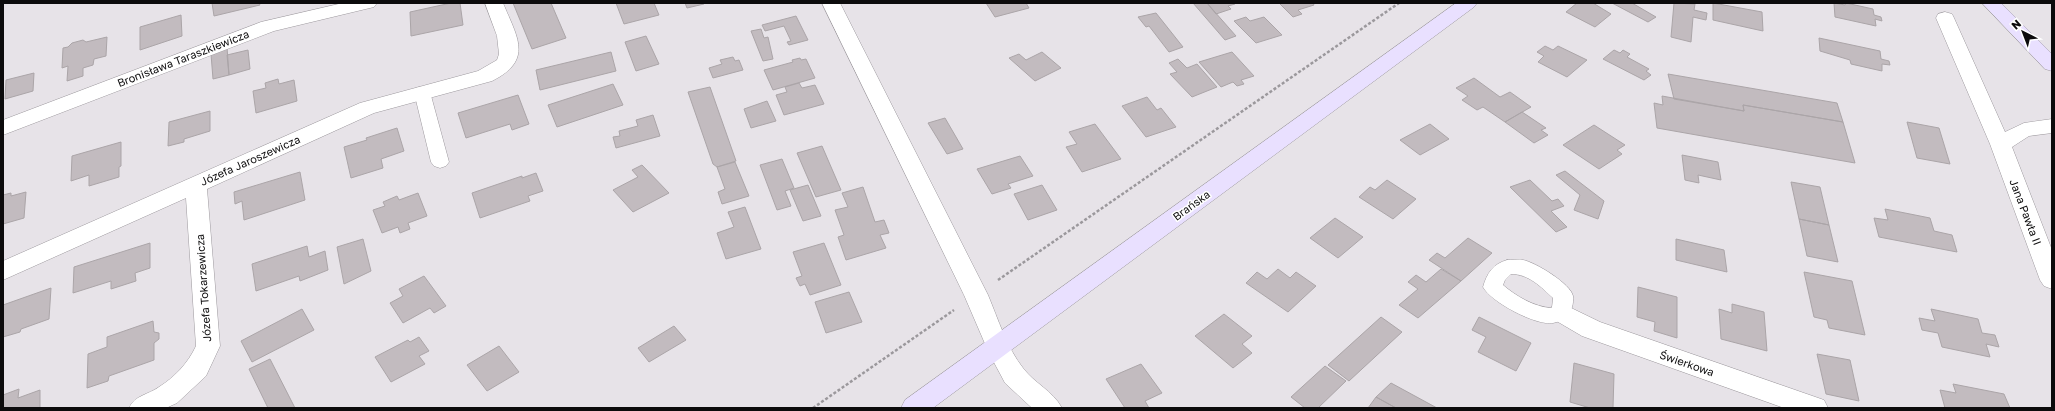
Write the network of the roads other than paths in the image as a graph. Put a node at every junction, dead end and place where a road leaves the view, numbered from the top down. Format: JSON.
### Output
{"nodes":[{"id":1,"x":368,"y":3,"type":"edge"},
{"id":2,"x":494,"y":3,"type":"edge"},
{"id":3,"x":831,"y":3,"type":"edge"},
{"id":4,"x":1468,"y":3,"type":"edge"},
{"id":5,"x":1991,"y":3,"type":"edge"},
{"id":6,"x":1945,"y":18,"type":"dead end"},
{"id":7,"x":2052,"y":65,"type":"edge"},
{"id":8,"x":422,"y":92,"type":"junction"},
{"id":9,"x":2052,"y":126,"type":"edge"},
{"id":10,"x":3,"y":128,"type":"edge"},
{"id":11,"x":2000,"y":144,"type":"junction"},
{"id":12,"x":440,"y":162,"type":"dead end"},
{"id":13,"x":196,"y":185,"type":"junction"},
{"id":14,"x":3,"y":271,"type":"edge"},
{"id":15,"x":2052,"y":280,"type":"edge"},
{"id":16,"x":1561,"y":312,"type":"dead end"},
{"id":17,"x":998,"y":346,"type":"junction"},
{"id":18,"x":142,"y":408,"type":"edge"},
{"id":19,"x":914,"y":408,"type":"edge"},
{"id":20,"x":1048,"y":408,"type":"edge"},
{"id":21,"x":1815,"y":408,"type":"edge"}],
"edges":[{"from":1,"to":10,"type":"street","name":"Bronisława Taraszkiewicza"},
{"from":2,"to":8,"type":"street","name":"Józefa Jaroszewicza"},
{"from":3,"to":17,"type":"street"},
{"from":4,"to":17,"type":"street","name":"Brańska"},
{"from":5,"to":7,"type":"street"},
{"from":6,"to":11,"type":"street","name":"Jana Pawła II"},
{"from":8,"to":12,"type":"lane"},
{"from":8,"to":13,"type":"street","name":"Józefa Jaroszewicza"},
{"from":9,"to":11,"type":"street"},
{"from":11,"to":15,"type":"street","name":"Jana Pawła II"},
{"from":13,"to":14,"type":"street","name":"Józefa Jaroszewicza"},
{"from":13,"to":18,"type":"street","name":"Józefa Tokarzewicza"},
{"from":16,"to":21,"type":"street","name":"Świerkowa"},
{"from":17,"to":19,"type":"street","name":"Brańska"},
{"from":17,"to":20,"type":"street"}]}
